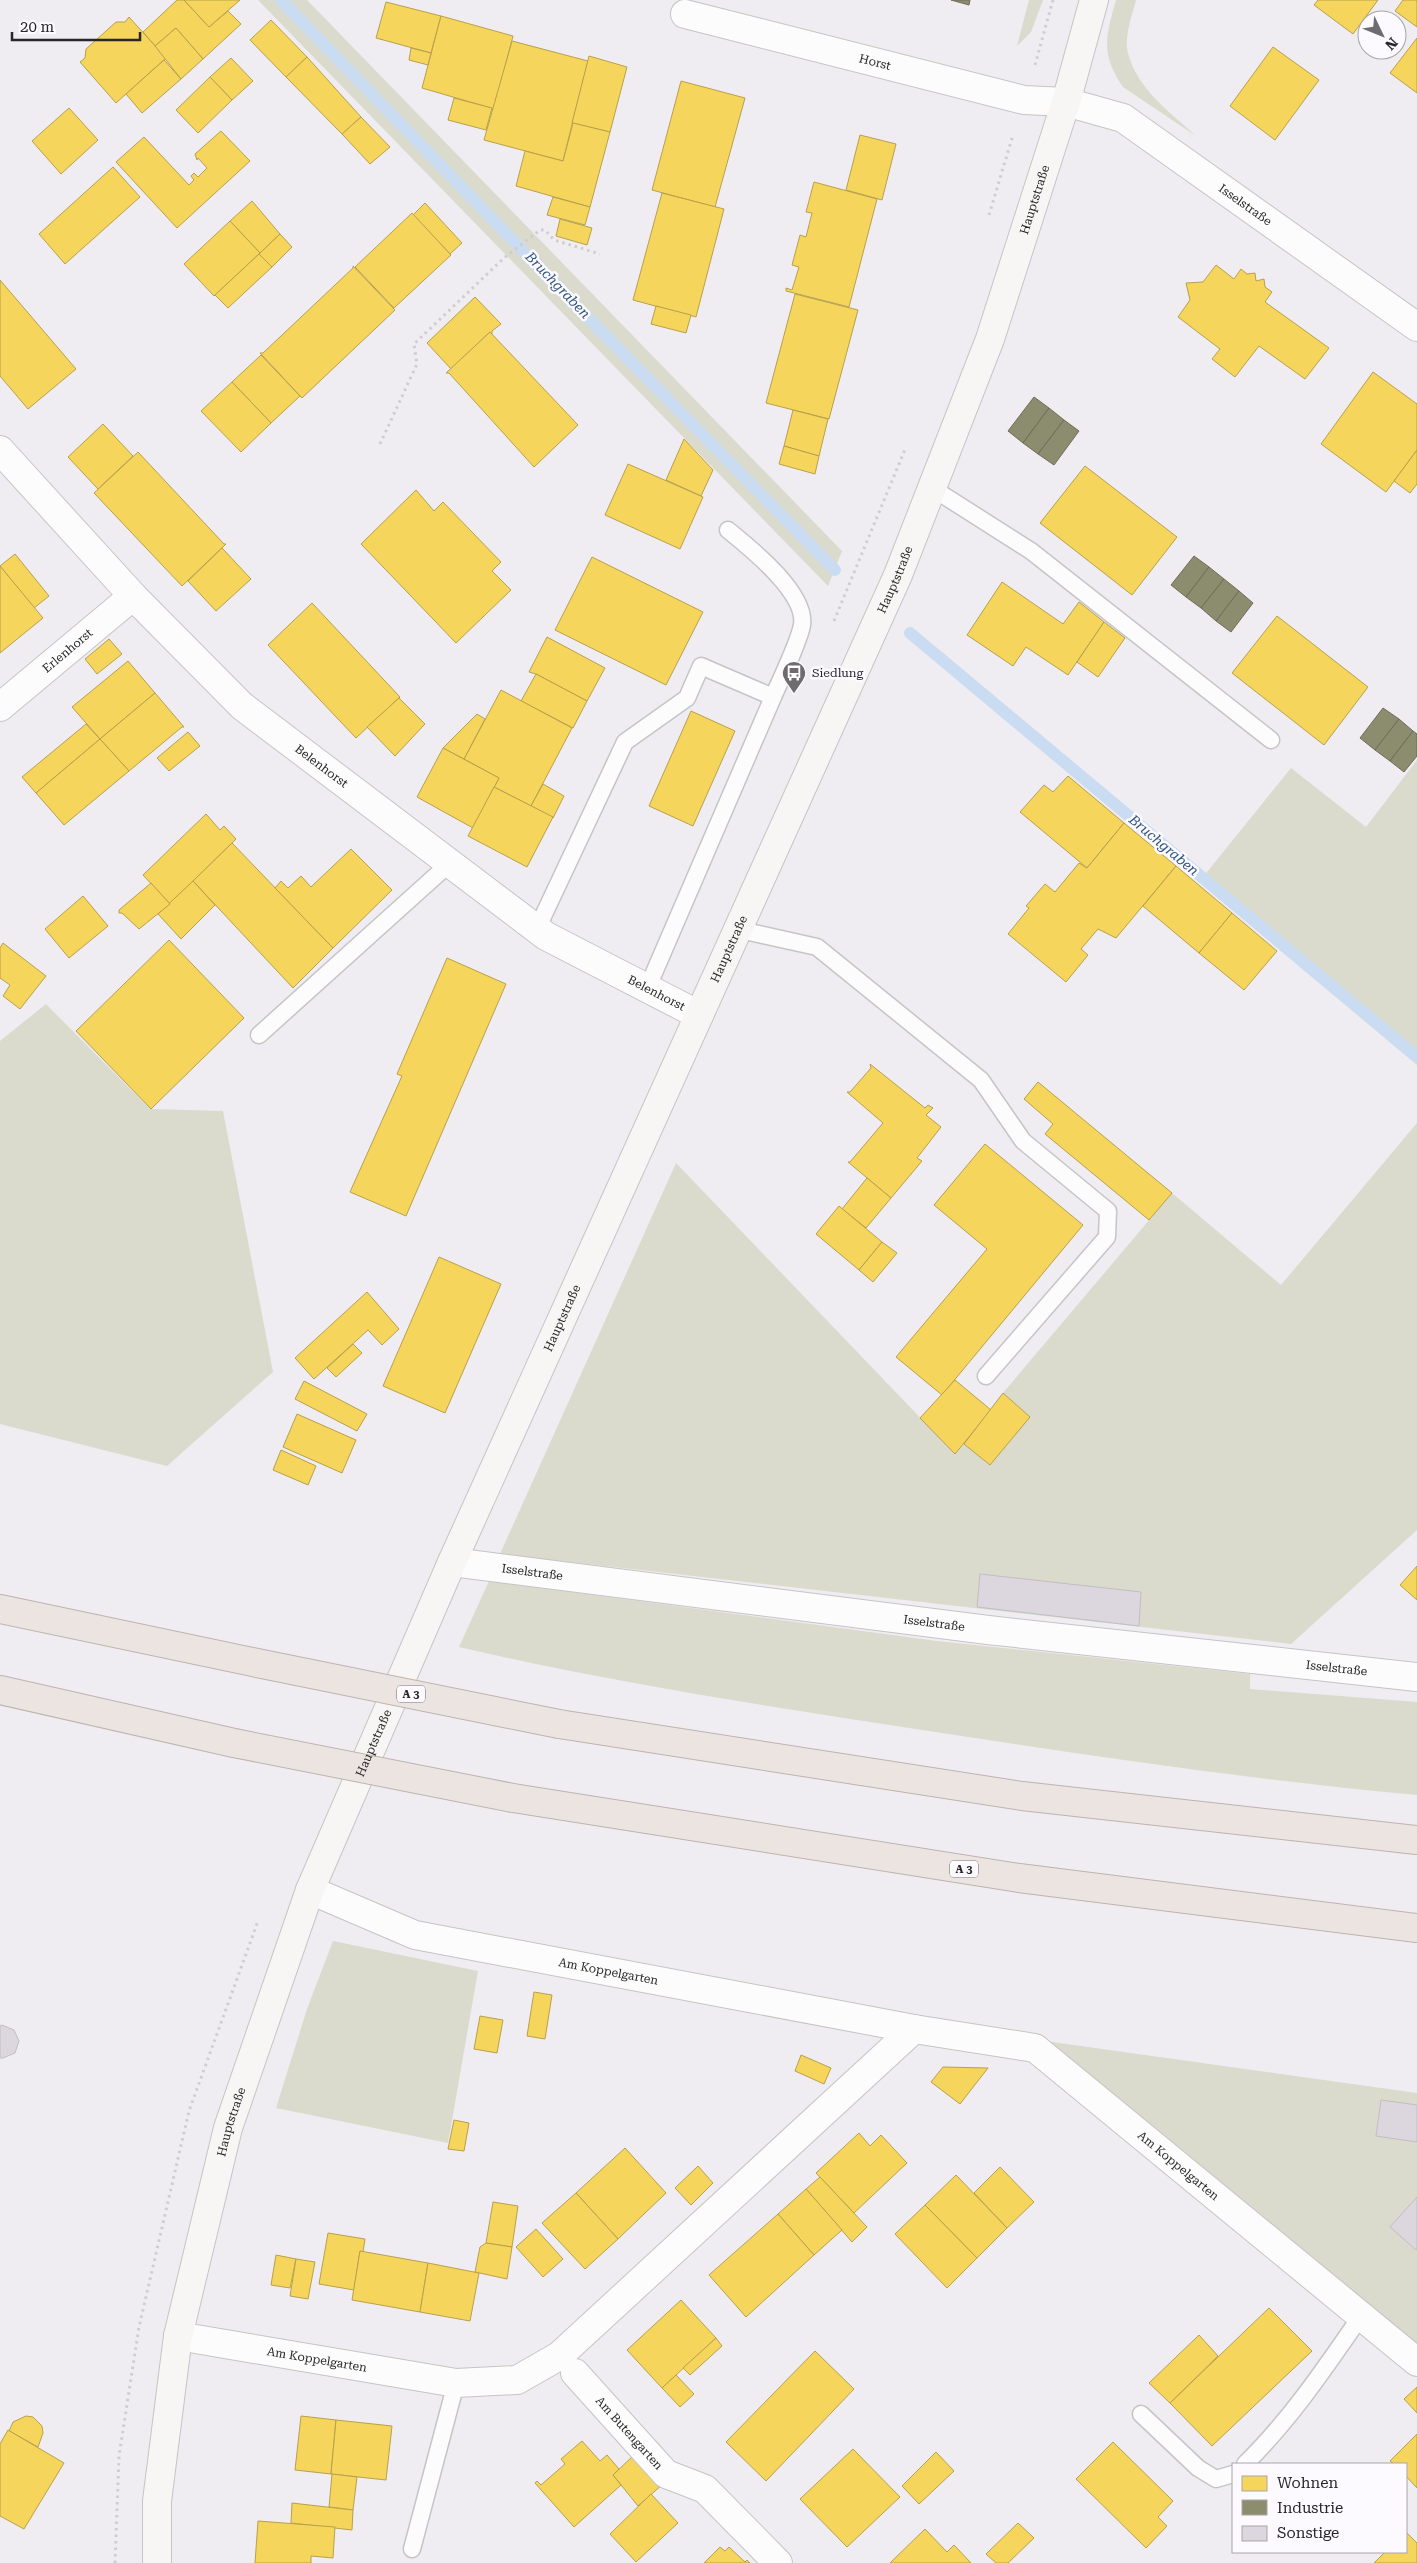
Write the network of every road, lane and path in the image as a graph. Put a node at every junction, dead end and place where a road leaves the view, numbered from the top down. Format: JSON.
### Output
{"nodes":[{"id":1,"x":1094,"y":0,"type":"edge"},
{"id":2,"x":685,"y":14,"type":"dead end"},
{"id":3,"x":1066,"y":102,"type":"junction"},
{"id":4,"x":600,"y":254,"type":"dead end"},
{"id":5,"x":1417,"y":327,"type":"edge"},
{"id":6,"x":380,"y":444,"type":"dead end"},
{"id":7,"x":0,"y":450,"type":"edge"},
{"id":8,"x":932,"y":488,"type":"junction"},
{"id":9,"x":728,"y":530,"type":"dead end"},
{"id":10,"x":133,"y":596,"type":"junction"},
{"id":11,"x":773,"y":697,"type":"junction"},
{"id":12,"x":0,"y":707,"type":"edge"},
{"id":13,"x":1271,"y":740,"type":"dead end"},
{"id":14,"x":450,"y":863,"type":"junction"},
{"id":15,"x":537,"y":929,"type":"junction"},
{"id":16,"x":736,"y":929,"type":"junction"},
{"id":17,"x":647,"y":989,"type":"junction"},
{"id":18,"x":699,"y":1015,"type":"junction"},
{"id":19,"x":259,"y":1035,"type":"dead end"},
{"id":20,"x":986,"y":1376,"type":"dead end"},
{"id":21,"x":452,"y":1562,"type":"junction"},
{"id":22,"x":0,"y":1609,"type":"edge"},
{"id":23,"x":1417,"y":1677,"type":"edge"},
{"id":24,"x":0,"y":1690,"type":"edge"},
{"id":25,"x":1417,"y":1840,"type":"edge"},
{"id":26,"x":310,"y":1890,"type":"junction"},
{"id":27,"x":1417,"y":1928,"type":"edge"},
{"id":28,"x":914,"y":2029,"type":"junction"},
{"id":29,"x":1361,"y":2316,"type":"junction"},
{"id":30,"x":178,"y":2336,"type":"junction"},
{"id":31,"x":1417,"y":2362,"type":"edge"},
{"id":32,"x":575,"y":2373,"type":"dead end"},
{"id":33,"x":456,"y":2383,"type":"junction"},
{"id":34,"x":1141,"y":2414,"type":"dead end"},
{"id":35,"x":1246,"y":2463,"type":"edge"},
{"id":36,"x":1232,"y":2474,"type":"edge"},
{"id":37,"x":412,"y":2549,"type":"dead end"},
{"id":38,"x":157,"y":2563,"type":"edge"},
{"id":39,"x":778,"y":2563,"type":"edge"}],
"edges":[{"from":1,"to":3,"type":"main road","name":"Hauptstraße"},
{"from":2,"to":3,"type":"street","name":"Horst"},
{"from":3,"to":5,"type":"street","name":"Isselstraße"},
{"from":3,"to":8,"type":"main road","name":"Hauptstraße"},
{"from":4,"to":6,"type":"path"},
{"from":7,"to":10,"type":"street","name":"Belenhorst"},
{"from":8,"to":13,"type":"lane"},
{"from":8,"to":16,"type":"main road","name":"Hauptstraße"},
{"from":9,"to":11,"type":"lane"},
{"from":10,"to":12,"type":"street","name":"Erlenhorst"},
{"from":10,"to":14,"type":"street","name":"Belenhorst"},
{"from":11,"to":15,"type":"lane"},
{"from":11,"to":17,"type":"lane"},
{"from":14,"to":15,"type":"street","name":"Belenhorst"},
{"from":14,"to":19,"type":"lane"},
{"from":15,"to":17,"type":"street","name":"Belenhorst"},
{"from":16,"to":18,"type":"main road","name":"Hauptstraße"},
{"from":16,"to":20,"type":"lane"},
{"from":17,"to":18,"type":"street","name":"Belenhorst"},
{"from":18,"to":21,"type":"main road","name":"Hauptstraße"},
{"from":21,"to":23,"type":"street","name":"Isselstraße"},
{"from":21,"to":26,"type":"main road","name":"Hauptstraße"},
{"from":22,"to":25,"type":"highway","number":"A 3","bridge":true},
{"from":24,"to":27,"type":"highway","number":"A 3","bridge":true},
{"from":26,"to":28,"type":"street","name":"Am Koppelgarten"},
{"from":26,"to":30,"type":"main road","name":"Hauptstraße"},
{"from":28,"to":29,"type":"street","name":"Am Koppelgarten"},
{"from":28,"to":33,"type":"street","name":"Am Koppelgarten"},
{"from":29,"to":31,"type":"street","name":"Am Koppelgarten"},
{"from":29,"to":35,"type":"lane"},
{"from":30,"to":33,"type":"street","name":"Am Koppelgarten"},
{"from":30,"to":38,"type":"main road","name":"Hauptstraße"},
{"from":32,"to":39,"type":"street","name":"Am Butengarten"},
{"from":33,"to":37,"type":"lane"},
{"from":34,"to":36,"type":"lane"}]}
